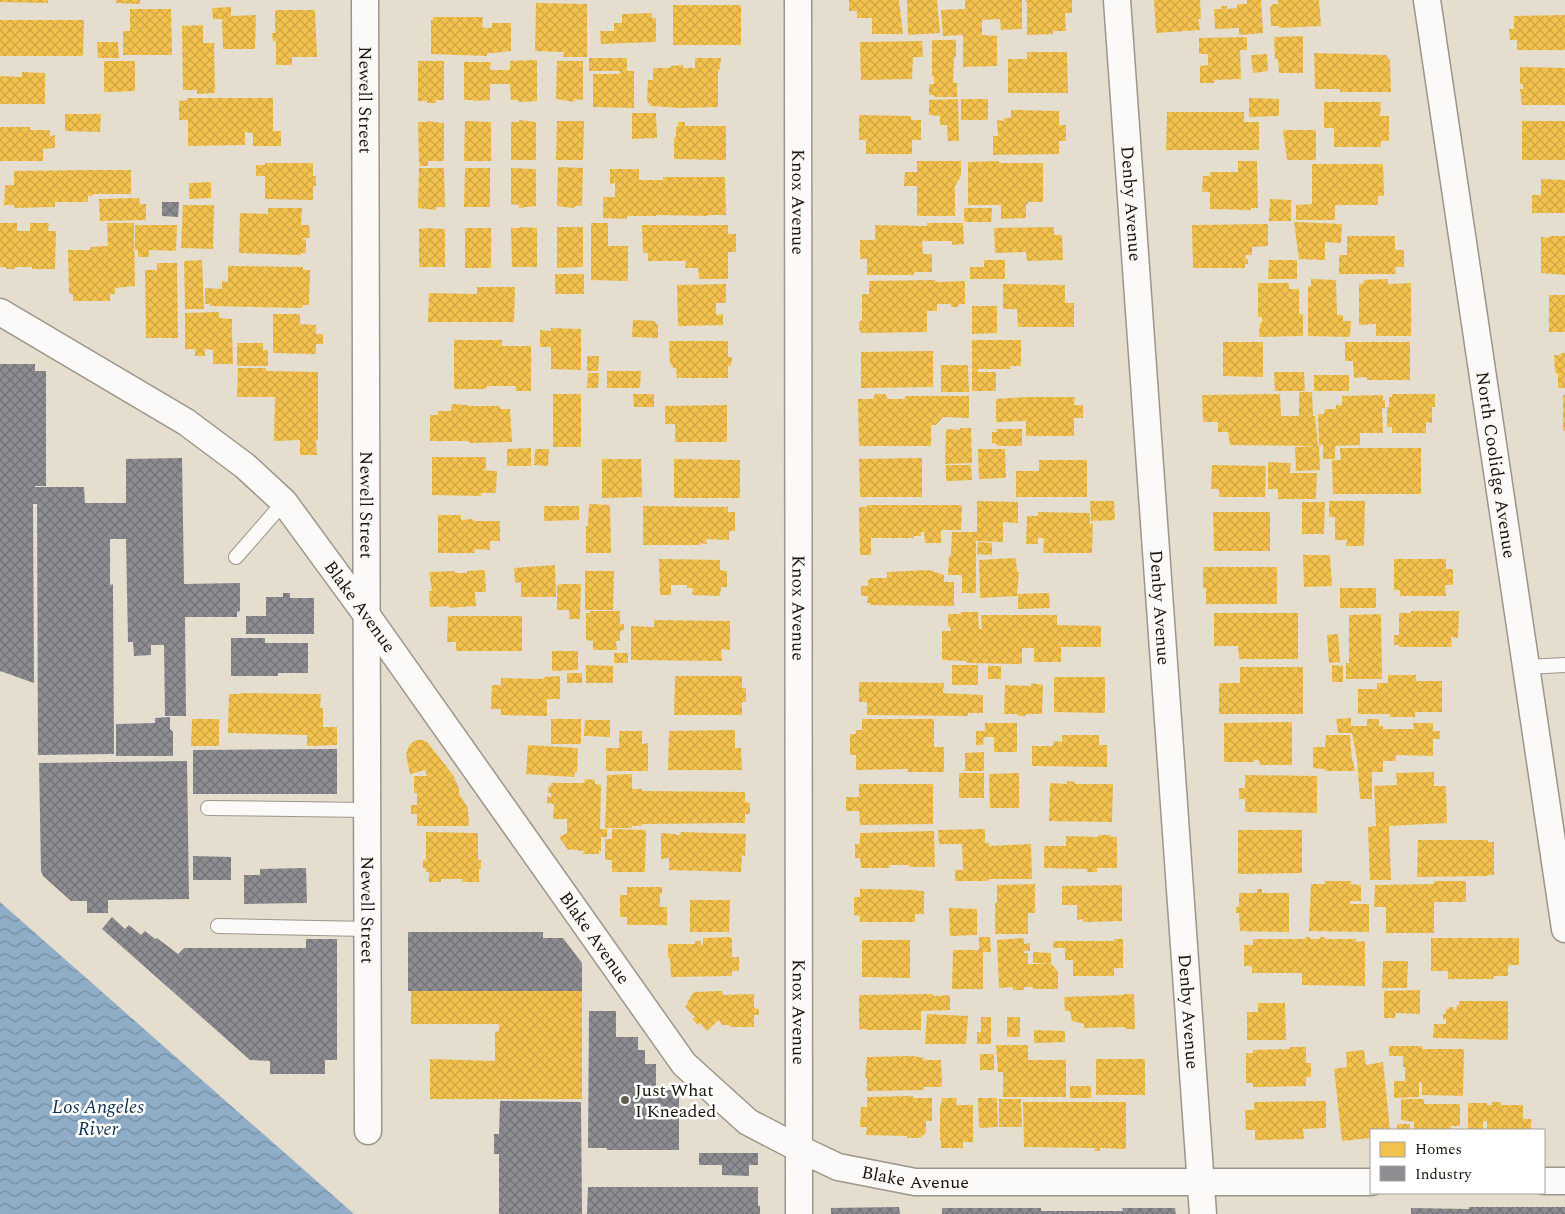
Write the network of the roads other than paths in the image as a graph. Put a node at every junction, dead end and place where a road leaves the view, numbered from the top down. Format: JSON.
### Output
{"nodes":[{"id":1,"x":365,"y":0,"type":"edge"},
{"id":2,"x":798,"y":0,"type":"edge"},
{"id":3,"x":1117,"y":0,"type":"edge"},
{"id":4,"x":1426,"y":0,"type":"edge"},
{"id":5,"x":0,"y":312,"type":"edge"},
{"id":6,"x":284,"y":502,"type":"junction"},
{"id":7,"x":236,"y":557,"type":"dead end"},
{"id":8,"x":366,"y":614,"type":"junction"},
{"id":9,"x":1565,"y":665,"type":"edge"},
{"id":10,"x":1526,"y":667,"type":"junction"},
{"id":11,"x":208,"y":808,"type":"dead end"},
{"id":12,"x":367,"y":810,"type":"junction"},
{"id":13,"x":218,"y":926,"type":"dead end"},
{"id":14,"x":367,"y":929,"type":"junction"},
{"id":15,"x":1565,"y":929,"type":"edge"},
{"id":16,"x":368,"y":1131,"type":"dead end"},
{"id":17,"x":800,"y":1149,"type":"junction"},
{"id":18,"x":1545,"y":1181,"type":"edge"},
{"id":19,"x":1565,"y":1181,"type":"edge"},
{"id":20,"x":1201,"y":1182,"type":"junction"},
{"id":21,"x":1370,"y":1182,"type":"edge"},
{"id":22,"x":799,"y":1214,"type":"edge"},
{"id":23,"x":1203,"y":1214,"type":"edge"}],
"edges":[{"from":1,"to":8,"type":"street","name":"Newell Street"},
{"from":2,"to":17,"type":"street","name":"Knox Avenue"},
{"from":3,"to":20,"type":"street","name":"Denby Avenue"},
{"from":4,"to":10,"type":"street","name":"North Coolidge Avenue"},
{"from":5,"to":6,"type":"street","name":"Blake Avenue"},
{"from":6,"to":7,"type":"lane"},
{"from":6,"to":8,"type":"street","name":"Blake Avenue"},
{"from":8,"to":12,"type":"street","name":"Newell Street"},
{"from":8,"to":17,"type":"street","name":"Blake Avenue"},
{"from":9,"to":10,"type":"lane"},
{"from":10,"to":15,"type":"street","name":"North Coolidge Avenue"},
{"from":11,"to":12,"type":"lane"},
{"from":12,"to":14,"type":"street","name":"Newell Street"},
{"from":13,"to":14,"type":"lane"},
{"from":14,"to":16,"type":"street","name":"Newell Street"},
{"from":17,"to":20,"type":"street","name":"Blake Avenue"},
{"from":17,"to":22,"type":"street","name":"Knox Avenue"},
{"from":18,"to":19,"type":"street"},
{"from":20,"to":21,"type":"street","name":"Blake Avenue"},
{"from":20,"to":23,"type":"street","name":"Denby Avenue"}]}
